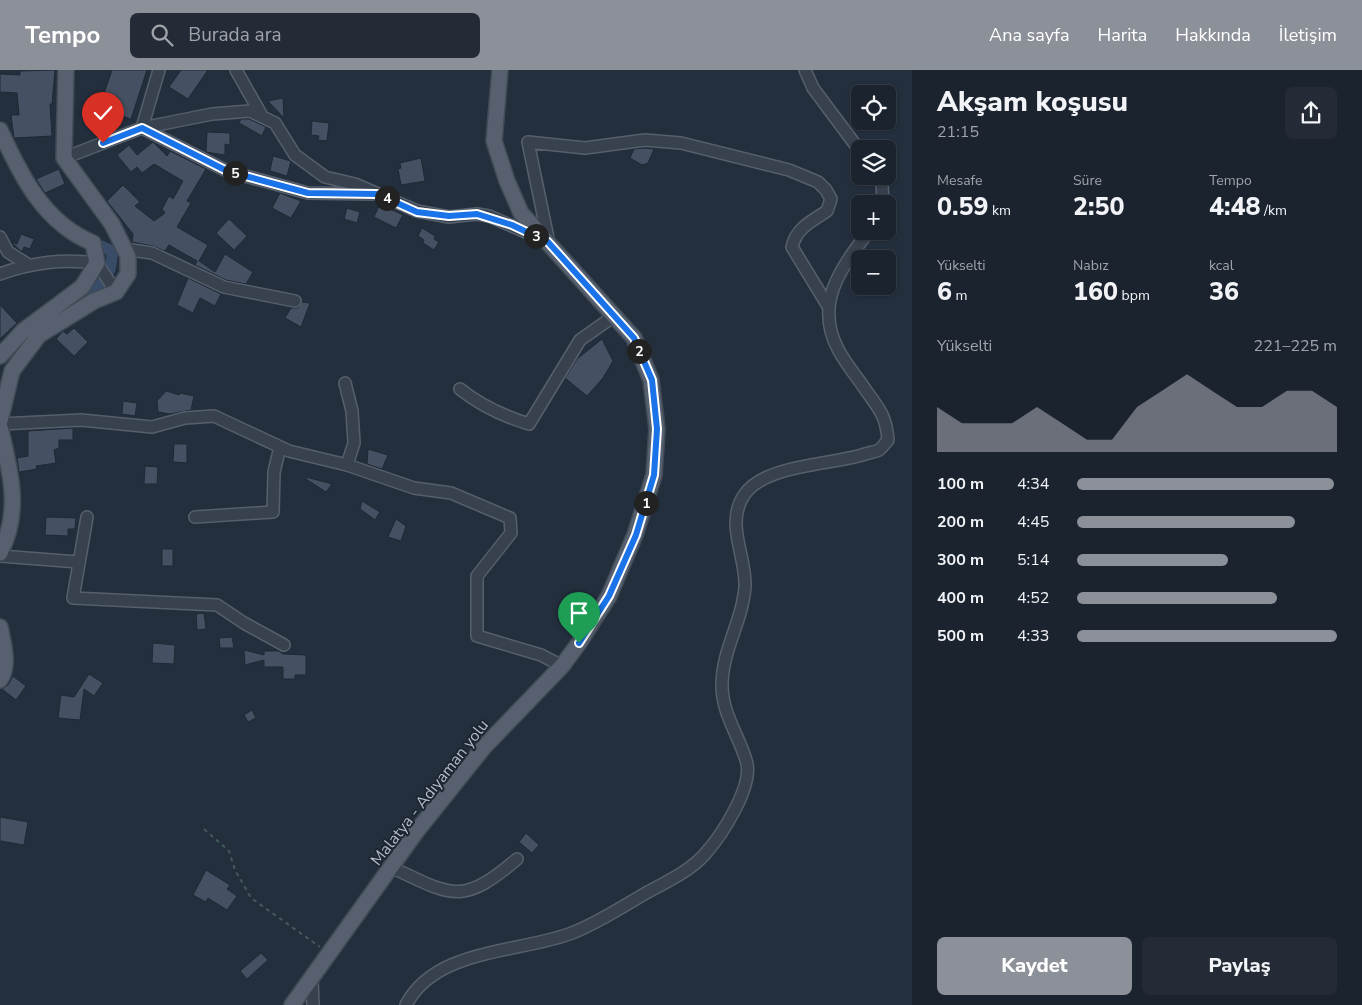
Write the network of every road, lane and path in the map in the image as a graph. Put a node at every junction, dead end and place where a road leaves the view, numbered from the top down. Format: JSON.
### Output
{"nodes":[{"id":1,"x":66,"y":70,"type":"edge"},
{"id":2,"x":159,"y":70,"type":"edge"},
{"id":3,"x":236,"y":70,"type":"edge"},
{"id":4,"x":500,"y":70,"type":"edge"},
{"id":5,"x":805,"y":70,"type":"edge"},
{"id":6,"x":262,"y":116,"type":"junction"},
{"id":7,"x":142,"y":128,"type":"junction"},
{"id":8,"x":0,"y":130,"type":"edge"},
{"id":9,"x":851,"y":140,"type":"edge"},
{"id":10,"x":64,"y":158,"type":"junction"},
{"id":11,"x":377,"y":194,"type":"junction"},
{"id":12,"x":0,"y":237,"type":"edge"},
{"id":13,"x":862,"y":240,"type":"edge"},
{"id":14,"x":548,"y":243,"type":"junction"},
{"id":15,"x":125,"y":249,"type":"junction"},
{"id":16,"x":97,"y":263,"type":"junction"},
{"id":17,"x":27,"y":264,"type":"junction"},
{"id":18,"x":0,"y":274,"type":"edge"},
{"id":19,"x":116,"y":292,"type":"junction"},
{"id":20,"x":295,"y":301,"type":"dead end"},
{"id":21,"x":828,"y":306,"type":"junction"},
{"id":22,"x":614,"y":316,"type":"junction"},
{"id":23,"x":0,"y":356,"type":"edge"},
{"id":24,"x":345,"y":383,"type":"dead end"},
{"id":25,"x":460,"y":389,"type":"dead end"},
{"id":26,"x":0,"y":424,"type":"edge"},
{"id":27,"x":280,"y":448,"type":"junction"},
{"id":28,"x":347,"y":466,"type":"junction"},
{"id":29,"x":87,"y":517,"type":"dead end"},
{"id":30,"x":194,"y":517,"type":"dead end"},
{"id":31,"x":0,"y":554,"type":"edge"},
{"id":32,"x":78,"y":562,"type":"junction"},
{"id":33,"x":0,"y":626,"type":"edge"},
{"id":34,"x":284,"y":645,"type":"dead end"},
{"id":35,"x":562,"y":666,"type":"junction"},
{"id":36,"x":0,"y":680,"type":"edge"},
{"id":37,"x":204,"y":829,"type":"dead end"},
{"id":38,"x":517,"y":859,"type":"dead end"},
{"id":39,"x":391,"y":867,"type":"junction"},
{"id":40,"x":329,"y":954,"type":"junction"},
{"id":41,"x":312,"y":979,"type":"junction"},
{"id":42,"x":292,"y":1005,"type":"edge"},
{"id":43,"x":314,"y":1005,"type":"edge"},
{"id":44,"x":406,"y":1005,"type":"edge"}],
"edges":[{"from":1,"to":10,"type":"main road"},
{"from":2,"to":7,"type":"street"},
{"from":3,"to":6,"type":"street"},
{"from":4,"to":14,"type":"main road","name":"Malatya - Adıyaman yolu"},
{"from":5,"to":9,"type":"street"},
{"from":6,"to":7,"type":"street"},
{"from":6,"to":11,"type":"street"},
{"from":7,"to":10,"type":"street"},
{"from":7,"to":11,"type":"street"},
{"from":8,"to":16,"type":"main road"},
{"from":10,"to":15,"type":"main road"},
{"from":11,"to":14,"type":"street"},
{"from":12,"to":17,"type":"street"},
{"from":13,"to":21,"type":"street"},
{"from":14,"to":21,"type":"street"},
{"from":14,"to":22,"type":"main road","name":"Malatya - Adıyaman yolu"},
{"from":15,"to":19,"type":"main road"},
{"from":15,"to":20,"type":"street"},
{"from":16,"to":17,"type":"street"},
{"from":16,"to":19,"type":"street"},
{"from":16,"to":23,"type":"main road"},
{"from":17,"to":18,"type":"street"},
{"from":19,"to":26,"type":"main road"},
{"from":21,"to":44,"type":"street"},
{"from":22,"to":25,"type":"street"},
{"from":22,"to":35,"type":"main road","name":"Malatya - Adıyaman yolu"},
{"from":24,"to":28,"type":"street"},
{"from":26,"to":27,"type":"street"},
{"from":26,"to":31,"type":"main road"},
{"from":27,"to":28,"type":"street"},
{"from":27,"to":30,"type":"street"},
{"from":28,"to":35,"type":"street"},
{"from":29,"to":32,"type":"street"},
{"from":31,"to":32,"type":"street"},
{"from":32,"to":34,"type":"street"},
{"from":33,"to":36,"type":"main road"},
{"from":35,"to":39,"type":"main road","name":"Malatya - Adıyaman yolu"},
{"from":37,"to":40,"type":"path"},
{"from":38,"to":39,"type":"street"},
{"from":39,"to":40,"type":"main road","name":"Malatya - Adıyaman yolu"},
{"from":40,"to":41,"type":"main road","name":"Malatya - Adıyaman yolu"},
{"from":41,"to":42,"type":"main road","name":"Malatya - Adıyaman yolu"},
{"from":41,"to":43,"type":"street"}]}
